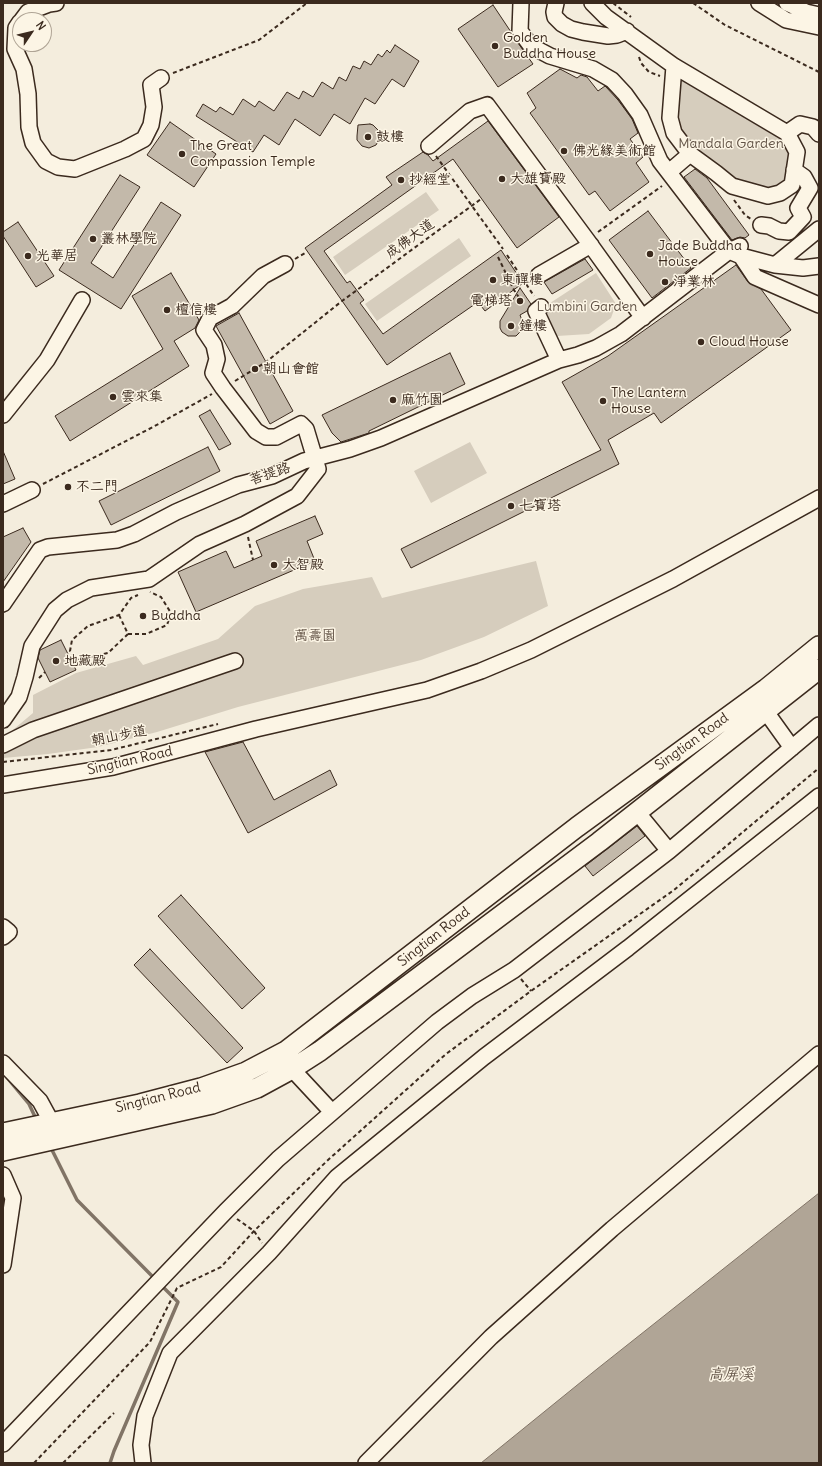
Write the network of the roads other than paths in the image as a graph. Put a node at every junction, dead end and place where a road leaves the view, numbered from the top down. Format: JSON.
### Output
{"nodes":[{"id":1,"x":56,"y":3,"type":"edge"},
{"id":2,"x":521,"y":3,"type":"edge"},
{"id":3,"x":556,"y":3,"type":"edge"},
{"id":4,"x":592,"y":3,"type":"edge"},
{"id":5,"x":759,"y":3,"type":"edge"},
{"id":6,"x":787,"y":3,"type":"edge"},
{"id":7,"x":28,"y":12,"type":"edge"},
{"id":8,"x":819,"y":15,"type":"edge"},
{"id":9,"x":819,"y":27,"type":"edge"},
{"id":10,"x":626,"y":31,"type":"junction"},
{"id":11,"x":16,"y":52,"type":"edge"},
{"id":12,"x":674,"y":66,"type":"junction"},
{"id":13,"x":161,"y":78,"type":"road end"},
{"id":14,"x":788,"y":133,"type":"junction"},
{"id":15,"x":819,"y":134,"type":"edge"},
{"id":16,"x":429,"y":146,"type":"road end"},
{"id":17,"x":690,"y":154,"type":"junction"},
{"id":18,"x":794,"y":170,"type":"junction"},
{"id":19,"x":671,"y":175,"type":"junction"},
{"id":20,"x":761,"y":225,"type":"road end"},
{"id":21,"x":819,"y":229,"type":"edge"},
{"id":22,"x":589,"y":243,"type":"junction"},
{"id":23,"x":737,"y":251,"type":"junction"},
{"id":24,"x":285,"y":264,"type":"dead end"},
{"id":25,"x":775,"y":265,"type":"junction"},
{"id":26,"x":819,"y":266,"type":"edge"},
{"id":27,"x":539,"y":275,"type":"dead end"},
{"id":28,"x":82,"y":300,"type":"dead end"},
{"id":29,"x":819,"y":305,"type":"edge"},
{"id":30,"x":534,"y":309,"type":"road end"},
{"id":31,"x":643,"y":318,"type":"junction"},
{"id":32,"x":559,"y":360,"type":"junction"},
{"id":33,"x":3,"y":415,"type":"edge"},
{"id":34,"x":314,"y":459,"type":"junction"},
{"id":35,"x":32,"y":490,"type":"road end"},
{"id":36,"x":819,"y":498,"type":"edge"},
{"id":37,"x":3,"y":504,"type":"edge"},
{"id":38,"x":3,"y":604,"type":"edge"},
{"id":39,"x":819,"y":646,"type":"edge"},
{"id":40,"x":235,"y":661,"type":"dead end"},
{"id":41,"x":819,"y":669,"type":"edge"},
{"id":42,"x":761,"y":703,"type":"junction"},
{"id":43,"x":3,"y":720,"type":"edge"},
{"id":44,"x":819,"y":725,"type":"edge"},
{"id":45,"x":3,"y":745,"type":"edge"},
{"id":46,"x":792,"y":748,"type":"junction"},
{"id":47,"x":642,"y":779,"type":"junction"},
{"id":48,"x":3,"y":785,"type":"edge"},
{"id":49,"x":657,"y":796,"type":"junction"},
{"id":50,"x":819,"y":796,"type":"edge"},
{"id":51,"x":638,"y":812,"type":"junction"},
{"id":52,"x":669,"y":851,"type":"junction"},
{"id":53,"x":499,"y":887,"type":"junction"},
{"id":54,"x":514,"y":906,"type":"junction"},
{"id":55,"x":3,"y":927,"type":"edge"},
{"id":56,"x":3,"y":938,"type":"edge"},
{"id":57,"x":819,"y":1054,"type":"edge"},
{"id":58,"x":3,"y":1063,"type":"edge"},
{"id":59,"x":292,"y":1069,"type":"junction"},
{"id":60,"x":332,"y":1112,"type":"junction"},
{"id":61,"x":52,"y":1123,"type":"junction"},
{"id":62,"x":3,"y":1133,"type":"edge"},
{"id":63,"x":3,"y":1151,"type":"edge"},
{"id":64,"x":3,"y":1175,"type":"edge"},
{"id":65,"x":3,"y":1265,"type":"edge"},
{"id":66,"x":3,"y":1444,"type":"edge"},
{"id":67,"x":144,"y":1463,"type":"edge"},
{"id":68,"x":366,"y":1463,"type":"edge"}],
"edges":[{"from":1,"to":7,"type":"street"},
{"from":2,"to":19,"type":"street"},
{"from":3,"to":10,"type":"street"},
{"from":4,"to":10,"type":"street"},
{"from":5,"to":9,"type":"street"},
{"from":6,"to":8,"type":"street"},
{"from":10,"to":12,"type":"street"},
{"from":11,"to":13,"type":"street"},
{"from":12,"to":14,"type":"street"},
{"from":12,"to":17,"type":"street"},
{"from":14,"to":15,"type":"street"},
{"from":14,"to":18,"type":"street"},
{"from":16,"to":22,"type":"street"},
{"from":17,"to":18,"type":"street"},
{"from":17,"to":19,"type":"street"},
{"from":18,"to":20,"type":"street"},
{"from":19,"to":23,"type":"street"},
{"from":21,"to":25,"type":"street"},
{"from":22,"to":27,"type":"street"},
{"from":22,"to":31,"type":"street"},
{"from":23,"to":25,"type":"street"},
{"from":23,"to":29,"type":"street"},
{"from":23,"to":31,"type":"street","name":"菩提路"},
{"from":24,"to":34,"type":"street"},
{"from":25,"to":26,"type":"street"},
{"from":28,"to":33,"type":"street"},
{"from":30,"to":32,"type":"street"},
{"from":31,"to":32,"type":"street","name":"菩提路"},
{"from":32,"to":34,"type":"street","name":"菩提路"},
{"from":34,"to":38,"type":"street","name":"菩提路"},
{"from":34,"to":43,"type":"street"},
{"from":35,"to":37,"type":"street"},
{"from":36,"to":48,"type":"street","name":"Singtian Road"},
{"from":39,"to":42,"type":"main road","name":"Singtian Road"},
{"from":40,"to":45,"type":"street"},
{"from":41,"to":42,"type":"main road","name":"Singtian Road"},
{"from":42,"to":46,"type":"street"},
{"from":42,"to":47,"type":"main road","name":"Singtian Road"},
{"from":42,"to":49,"type":"main road","name":"Singtian Road"},
{"from":44,"to":46,"type":"street"},
{"from":46,"to":52,"type":"street"},
{"from":47,"to":49,"type":"main road"},
{"from":47,"to":53,"type":"main road","name":"Singtian Road"},
{"from":49,"to":51,"type":"main road","name":"Singtian Road"},
{"from":50,"to":67,"type":"street"},
{"from":51,"to":52,"type":"street"},
{"from":51,"to":54,"type":"main road","name":"Singtian Road"},
{"from":52,"to":60,"type":"street"},
{"from":53,"to":54,"type":"main road"},
{"from":53,"to":61,"type":"main road","name":"Singtian Road"},
{"from":54,"to":59,"type":"main road","name":"Singtian Road"},
{"from":55,"to":56,"type":"street"},
{"from":57,"to":68,"type":"street"},
{"from":58,"to":61,"type":"street"},
{"from":59,"to":60,"type":"street"},
{"from":59,"to":63,"type":"main road","name":"Singtian Road"},
{"from":60,"to":66,"type":"street"},
{"from":61,"to":62,"type":"main road","name":"Singtian Road"},
{"from":64,"to":65,"type":"street"}]}
